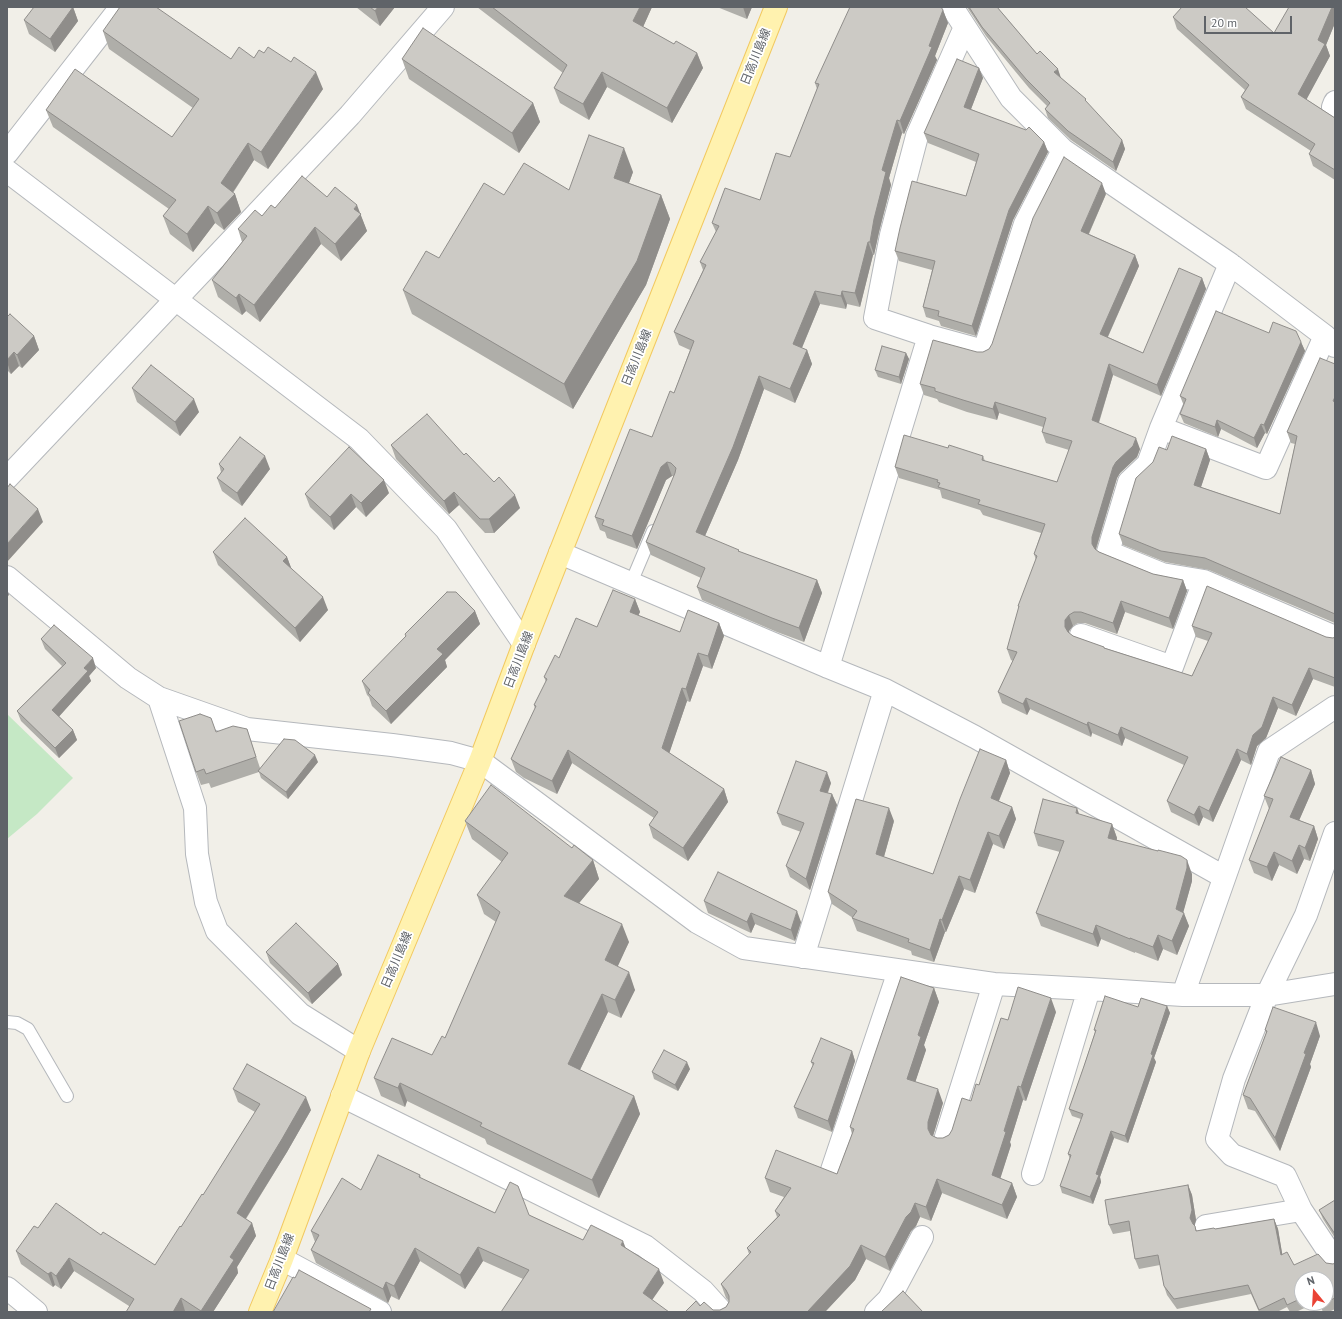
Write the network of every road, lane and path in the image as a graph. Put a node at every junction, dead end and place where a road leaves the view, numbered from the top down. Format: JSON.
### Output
{"nodes":[{"id":1,"x":121,"y":7,"type":"edge"},
{"id":2,"x":443,"y":7,"type":"edge"},
{"id":3,"x":776,"y":7,"type":"edge"},
{"id":4,"x":952,"y":7,"type":"edge"},
{"id":5,"x":966,"y":26,"type":"junction"},
{"id":6,"x":1335,"y":102,"type":"edge"},
{"id":7,"x":1335,"y":108,"type":"edge"},
{"id":8,"x":1063,"y":150,"type":"junction"},
{"id":9,"x":7,"y":153,"type":"edge"},
{"id":10,"x":7,"y":171,"type":"edge"},
{"id":11,"x":1230,"y":264,"type":"junction"},
{"id":12,"x":174,"y":300,"type":"junction"},
{"id":13,"x":929,"y":336,"type":"junction"},
{"id":14,"x":1330,"y":341,"type":"edge"},
{"id":15,"x":1161,"y":428,"type":"junction"},
{"id":16,"x":7,"y":478,"type":"edge"},
{"id":17,"x":658,"y":519,"type":"edge"},
{"id":18,"x":560,"y":553,"type":"junction"},
{"id":19,"x":7,"y":577,"type":"edge"},
{"id":20,"x":1204,"y":581,"type":"junction"},
{"id":21,"x":631,"y":583,"type":"junction"},
{"id":22,"x":1081,"y":636,"type":"dead end"},
{"id":23,"x":1335,"y":637,"type":"edge"},
{"id":24,"x":524,"y":644,"type":"junction"},
{"id":25,"x":828,"y":667,"type":"junction"},
{"id":26,"x":885,"y":690,"type":"junction"},
{"id":27,"x":160,"y":698,"type":"junction"},
{"id":28,"x":1335,"y":707,"type":"edge"},
{"id":29,"x":480,"y":761,"type":"junction"},
{"id":30,"x":1335,"y":833,"type":"edge"},
{"id":31,"x":1224,"y":877,"type":"junction"},
{"id":32,"x":803,"y":957,"type":"junction"},
{"id":33,"x":899,"y":971,"type":"junction"},
{"id":34,"x":994,"y":984,"type":"junction"},
{"id":35,"x":1335,"y":984,"type":"edge"},
{"id":36,"x":1089,"y":989,"type":"junction"},
{"id":37,"x":1183,"y":995,"type":"junction"},
{"id":38,"x":1267,"y":995,"type":"junction"},
{"id":39,"x":7,"y":1022,"type":"edge"},
{"id":40,"x":359,"y":1051,"type":"junction"},
{"id":41,"x":67,"y":1096,"type":"dead end"},
{"id":42,"x":342,"y":1096,"type":"junction"},
{"id":43,"x":945,"y":1140,"type":"edge"},
{"id":44,"x":832,"y":1170,"type":"edge"},
{"id":45,"x":1033,"y":1174,"type":"dead end"},
{"id":46,"x":1301,"y":1210,"type":"junction"},
{"id":47,"x":1206,"y":1226,"type":"dead end"},
{"id":48,"x":922,"y":1237,"type":"dead end"},
{"id":49,"x":282,"y":1259,"type":"junction"},
{"id":50,"x":1335,"y":1261,"type":"edge"},
{"id":51,"x":8,"y":1292,"type":"edge"},
{"id":52,"x":36,"y":1312,"type":"edge"},
{"id":53,"x":260,"y":1312,"type":"edge"},
{"id":54,"x":380,"y":1312,"type":"edge"},
{"id":55,"x":722,"y":1312,"type":"edge"},
{"id":56,"x":876,"y":1312,"type":"edge"}],
"edges":[{"from":1,"to":9,"type":"street"},
{"from":2,"to":12,"type":"street"},
{"from":3,"to":18,"type":"main road","name":"日高川島線"},
{"from":4,"to":5,"type":"street"},
{"from":5,"to":8,"type":"street"},
{"from":5,"to":13,"type":"street"},
{"from":6,"to":7,"type":"street"},
{"from":8,"to":11,"type":"street"},
{"from":8,"to":13,"type":"street"},
{"from":10,"to":12,"type":"street"},
{"from":11,"to":14,"type":"street"},
{"from":11,"to":15,"type":"street"},
{"from":12,"to":16,"type":"street"},
{"from":12,"to":24,"type":"street"},
{"from":13,"to":25,"type":"street"},
{"from":14,"to":15,"type":"street"},
{"from":15,"to":20,"type":"street"},
{"from":17,"to":21,"type":"lane"},
{"from":18,"to":21,"type":"street"},
{"from":18,"to":24,"type":"main road","name":"日高川島線"},
{"from":19,"to":27,"type":"street"},
{"from":20,"to":22,"type":"street"},
{"from":20,"to":23,"type":"street"},
{"from":21,"to":25,"type":"street"},
{"from":24,"to":29,"type":"main road","name":"日高川島線"},
{"from":25,"to":26,"type":"street"},
{"from":26,"to":31,"type":"street"},
{"from":26,"to":32,"type":"street"},
{"from":27,"to":29,"type":"street"},
{"from":27,"to":40,"type":"street"},
{"from":28,"to":31,"type":"street"},
{"from":29,"to":32,"type":"street"},
{"from":29,"to":40,"type":"main road","name":"日高川島線"},
{"from":30,"to":38,"type":"street"},
{"from":31,"to":37,"type":"street"},
{"from":32,"to":33,"type":"street"},
{"from":33,"to":34,"type":"street"},
{"from":33,"to":44,"type":"street"},
{"from":34,"to":36,"type":"street"},
{"from":34,"to":43,"type":"street"},
{"from":35,"to":38,"type":"street"},
{"from":36,"to":37,"type":"street"},
{"from":36,"to":45,"type":"street"},
{"from":37,"to":38,"type":"street"},
{"from":38,"to":46,"type":"street"},
{"from":39,"to":41,"type":"lane"},
{"from":40,"to":42,"type":"main road","name":"日高川島線"},
{"from":42,"to":49,"type":"main road","name":"日高川島線"},
{"from":42,"to":55,"type":"street"},
{"from":46,"to":47,"type":"street"},
{"from":46,"to":50,"type":"street"},
{"from":48,"to":56,"type":"street"},
{"from":49,"to":53,"type":"main road","name":"日高川島線"},
{"from":49,"to":54,"type":"street"},
{"from":51,"to":52,"type":"street"}]}
